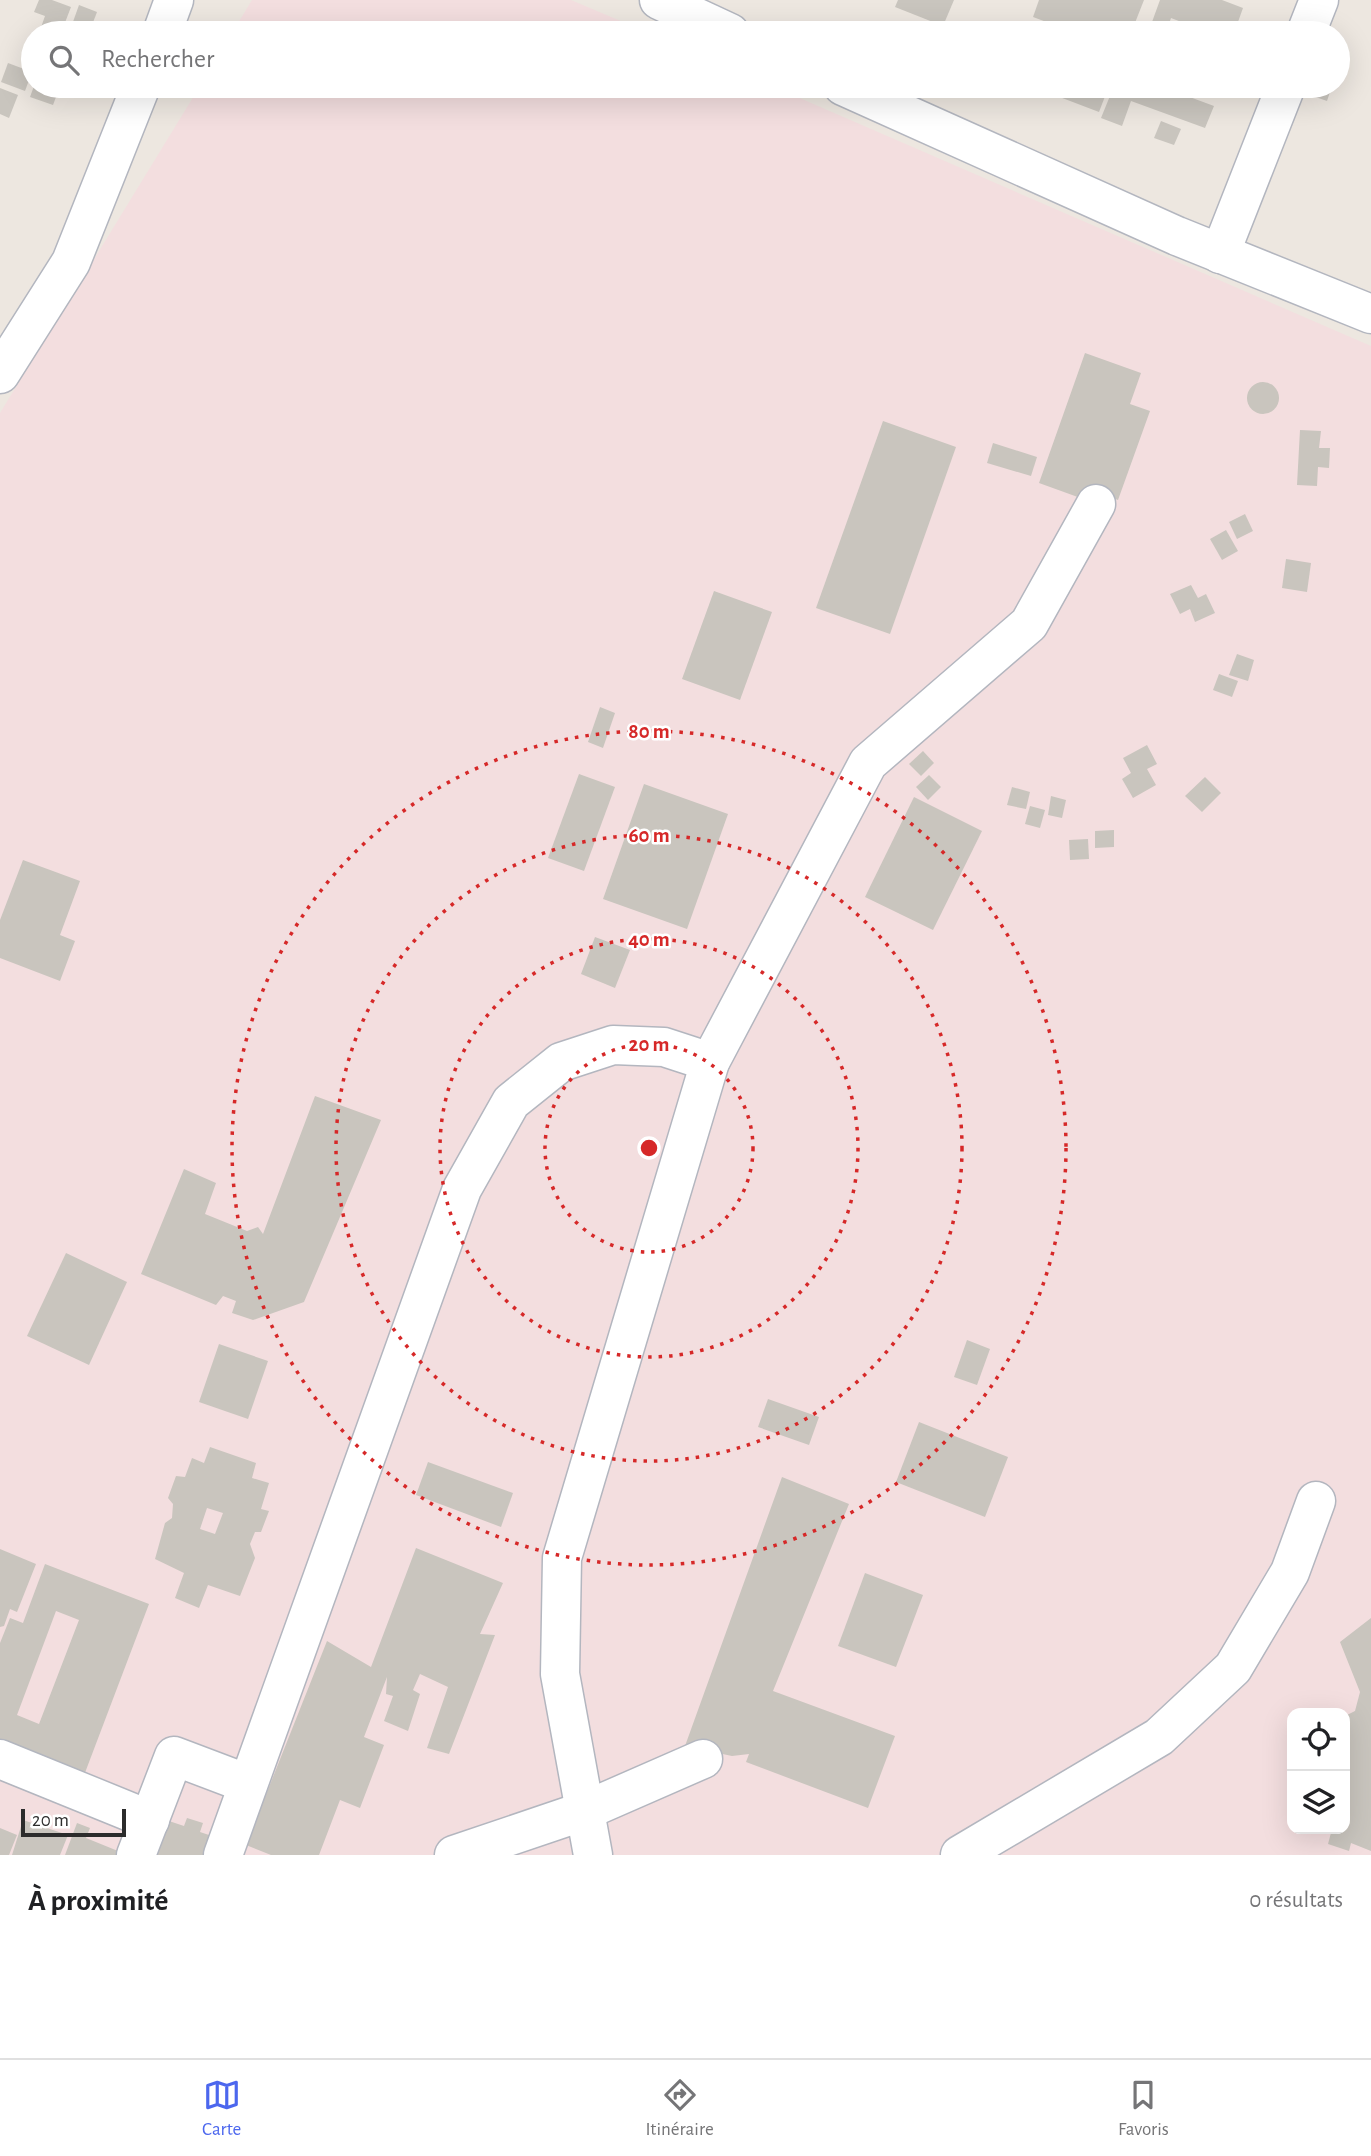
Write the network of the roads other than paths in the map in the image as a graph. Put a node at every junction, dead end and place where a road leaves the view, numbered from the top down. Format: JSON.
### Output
{"nodes":[{"id":1,"x":174,"y":0,"type":"edge"},
{"id":2,"x":659,"y":0,"type":"edge"},
{"id":3,"x":1319,"y":0,"type":"edge"},
{"id":4,"x":166,"y":21,"type":"edge"},
{"id":5,"x":704,"y":21,"type":"edge"},
{"id":6,"x":1311,"y":21,"type":"edge"},
{"id":7,"x":136,"y":98,"type":"edge"},
{"id":8,"x":870,"y":98,"type":"edge"},
{"id":9,"x":1281,"y":98,"type":"edge"},
{"id":10,"x":1220,"y":254,"type":"junction"},
{"id":11,"x":1371,"y":313,"type":"edge"},
{"id":12,"x":0,"y":374,"type":"edge"},
{"id":13,"x":1096,"y":504,"type":"dead end"},
{"id":14,"x":710,"y":1062,"type":"junction"},
{"id":15,"x":1316,"y":1500,"type":"dead end"},
{"id":16,"x":0,"y":1759,"type":"edge"},
{"id":17,"x":703,"y":1759,"type":"dead end"},
{"id":18,"x":248,"y":1784,"type":"junction"},
{"id":19,"x":584,"y":1811,"type":"junction"},
{"id":20,"x":143,"y":1838,"type":"edge"},
{"id":21,"x":223,"y":1855,"type":"edge"},
{"id":22,"x":454,"y":1855,"type":"edge"},
{"id":23,"x":593,"y":1855,"type":"edge"},
{"id":24,"x":960,"y":1855,"type":"edge"}],
"edges":[{"from":1,"to":4,"type":"street"},
{"from":2,"to":5,"type":"street"},
{"from":3,"to":6,"type":"street"},
{"from":7,"to":12,"type":"street"},
{"from":8,"to":10,"type":"street"},
{"from":9,"to":10,"type":"street"},
{"from":10,"to":11,"type":"street"},
{"from":13,"to":14,"type":"street"},
{"from":14,"to":18,"type":"street"},
{"from":14,"to":19,"type":"street"},
{"from":15,"to":24,"type":"street"},
{"from":16,"to":20,"type":"street"},
{"from":17,"to":19,"type":"street"},
{"from":18,"to":20,"type":"street"},
{"from":18,"to":21,"type":"street"},
{"from":19,"to":22,"type":"street"},
{"from":19,"to":23,"type":"street"}]}
